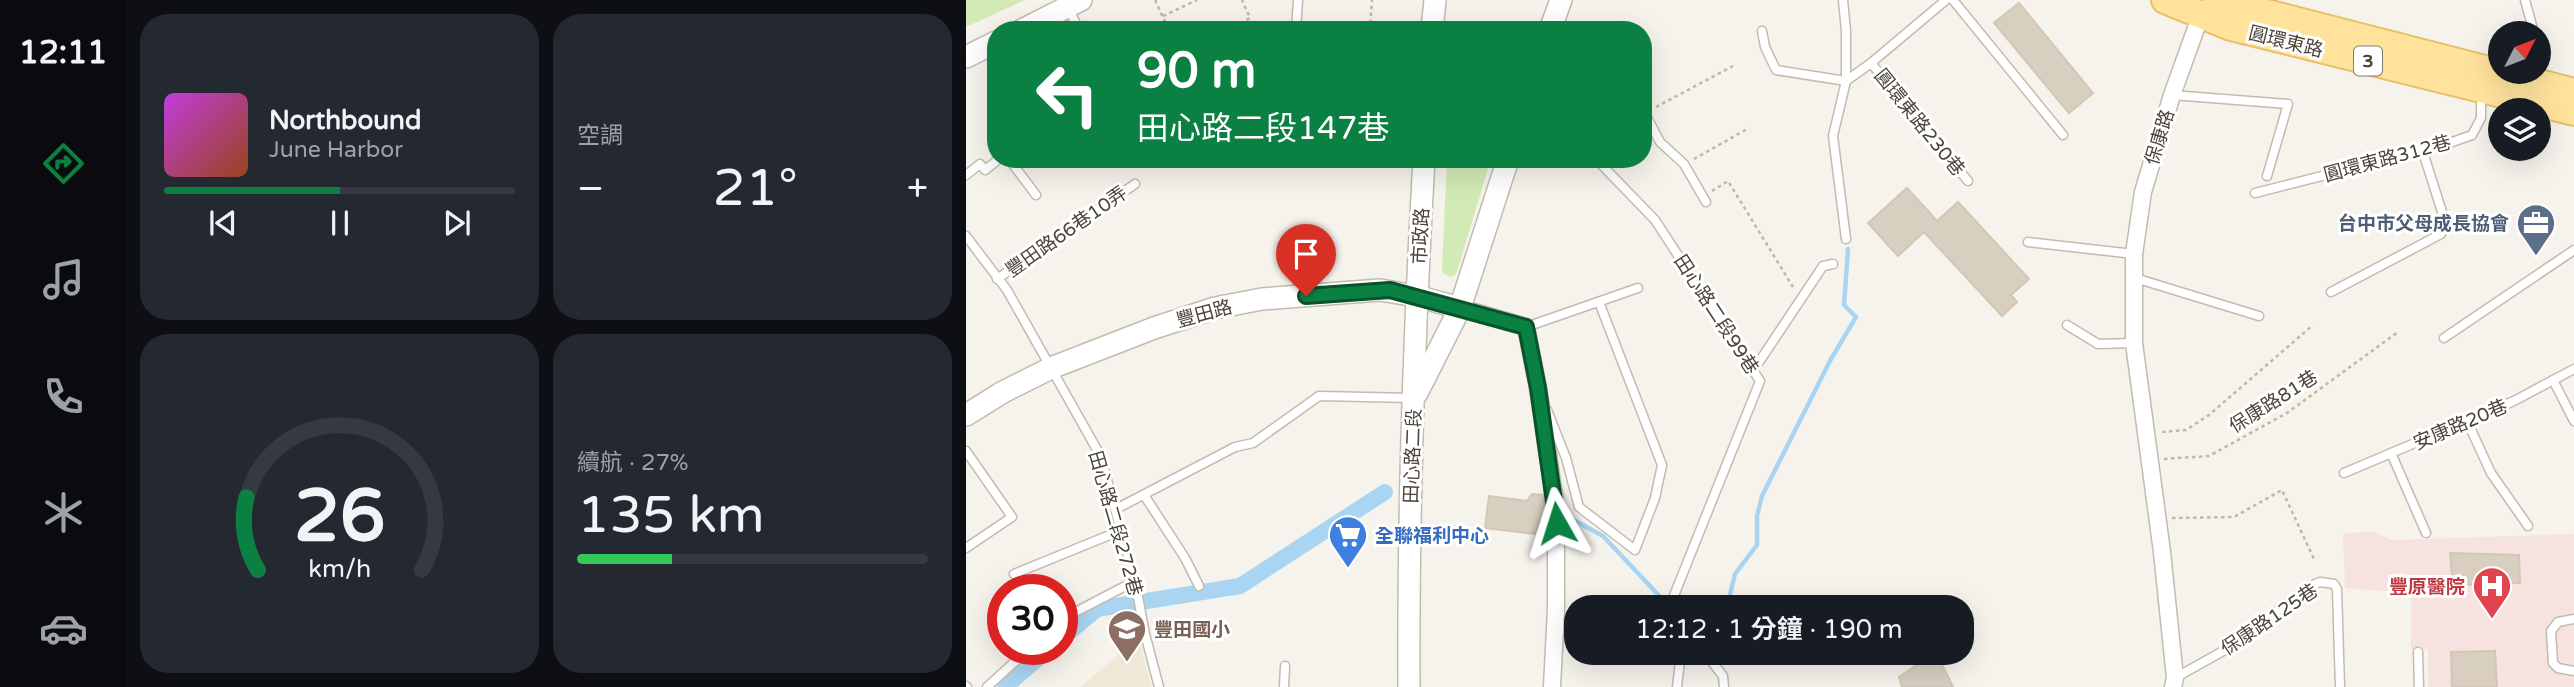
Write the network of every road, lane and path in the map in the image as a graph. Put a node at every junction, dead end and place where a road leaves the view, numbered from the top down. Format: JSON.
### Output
{"nodes":[{"id":1,"x":1155,"y":0,"type":"edge"},
{"id":2,"x":1197,"y":0,"type":"edge"},
{"id":3,"x":1241,"y":0,"type":"edge"},
{"id":4,"x":1298,"y":0,"type":"edge"},
{"id":5,"x":1372,"y":0,"type":"edge"},
{"id":6,"x":1435,"y":0,"type":"edge"},
{"id":7,"x":1561,"y":0,"type":"edge"},
{"id":8,"x":1843,"y":0,"type":"edge"},
{"id":9,"x":1946,"y":0,"type":"edge"},
{"id":10,"x":1953,"y":0,"type":"edge"},
{"id":11,"x":2165,"y":0,"type":"edge"},
{"id":12,"x":2525,"y":0,"type":"edge"},
{"id":13,"x":1074,"y":3,"type":"edge"},
{"id":14,"x":2222,"y":8,"type":"edge"},
{"id":15,"x":1163,"y":16,"type":"junction"},
{"id":16,"x":1039,"y":21,"type":"edge"},
{"id":17,"x":1077,"y":21,"type":"edge"},
{"id":18,"x":1165,"y":21,"type":"edge"},
{"id":19,"x":1244,"y":21,"type":"edge"},
{"id":20,"x":1297,"y":21,"type":"edge"},
{"id":21,"x":1371,"y":21,"type":"edge"},
{"id":22,"x":1434,"y":21,"type":"edge"},
{"id":23,"x":1553,"y":21,"type":"edge"},
{"id":24,"x":2531,"y":21,"type":"edge"},
{"id":25,"x":1762,"y":31,"type":"dead end"},
{"id":26,"x":987,"y":47,"type":"edge"},
{"id":27,"x":966,"y":57,"type":"edge"},
{"id":28,"x":2488,"y":62,"type":"edge"},
{"id":29,"x":1871,"y":63,"type":"junction"},
{"id":30,"x":1733,"y":65,"type":"dead end"},
{"id":31,"x":1846,"y":81,"type":"junction"},
{"id":32,"x":2552,"y":81,"type":"edge"},
{"id":33,"x":2481,"y":89,"type":"junction"},
{"id":34,"x":2574,"y":92,"type":"edge"},
{"id":35,"x":2172,"y":95,"type":"junction"},
{"id":36,"x":1652,"y":107,"type":"edge"},
{"id":37,"x":2574,"y":112,"type":"edge"},
{"id":38,"x":1652,"y":126,"type":"edge"},
{"id":39,"x":1749,"y":128,"type":"dead end"},
{"id":40,"x":2063,"y":135,"type":"dead end"},
{"id":41,"x":2422,"y":149,"type":"junction"},
{"id":42,"x":1684,"y":164,"type":"junction"},
{"id":43,"x":988,"y":168,"type":"edge"},
{"id":44,"x":1016,"y":168,"type":"edge"},
{"id":45,"x":1423,"y":168,"type":"edge"},
{"id":46,"x":1505,"y":168,"type":"edge"},
{"id":47,"x":1605,"y":168,"type":"edge"},
{"id":48,"x":966,"y":175,"type":"edge"},
{"id":49,"x":2267,"y":176,"type":"dead end"},
{"id":50,"x":1968,"y":181,"type":"dead end"},
{"id":51,"x":1135,"y":184,"type":"dead end"},
{"id":52,"x":2255,"y":193,"type":"dead end"},
{"id":53,"x":1036,"y":195,"type":"dead end"},
{"id":54,"x":1704,"y":199,"type":"joint"},
{"id":55,"x":966,"y":236,"type":"edge"},
{"id":56,"x":1846,"y":239,"type":"dead end"},
{"id":57,"x":2028,"y":242,"type":"dead end"},
{"id":58,"x":2574,"y":250,"type":"edge"},
{"id":59,"x":2134,"y":254,"type":"junction"},
{"id":60,"x":1833,"y":264,"type":"dead end"},
{"id":61,"x":2136,"y":278,"type":"junction"},
{"id":62,"x":998,"y":279,"type":"junction"},
{"id":63,"x":1793,"y":287,"type":"dead end"},
{"id":64,"x":1637,"y":288,"type":"dead end"},
{"id":65,"x":2331,"y":292,"type":"dead end"},
{"id":66,"x":1416,"y":296,"type":"junction"},
{"id":67,"x":1599,"y":302,"type":"junction"},
{"id":68,"x":1460,"y":308,"type":"junction"},
{"id":69,"x":2259,"y":316,"type":"dead end"},
{"id":70,"x":2067,"y":325,"type":"dead end"},
{"id":71,"x":2313,"y":325,"type":"dead end"},
{"id":72,"x":1526,"y":327,"type":"junction"},
{"id":73,"x":2398,"y":332,"type":"dead end"},
{"id":74,"x":2444,"y":338,"type":"dead end"},
{"id":75,"x":2134,"y":343,"type":"junction"},
{"id":76,"x":1051,"y":368,"type":"junction"},
{"id":77,"x":2574,"y":369,"type":"edge"},
{"id":78,"x":1754,"y":371,"type":"junction"},
{"id":79,"x":2553,"y":380,"type":"junction"},
{"id":80,"x":1538,"y":388,"type":"junction"},
{"id":81,"x":1414,"y":398,"type":"junction"},
{"id":82,"x":966,"y":415,"type":"edge"},
{"id":83,"x":2467,"y":421,"type":"junction"},
{"id":84,"x":2574,"y":421,"type":"edge"},
{"id":85,"x":2147,"y":433,"type":"junction"},
{"id":86,"x":966,"y":451,"type":"edge"},
{"id":87,"x":2391,"y":453,"type":"junction"},
{"id":88,"x":2150,"y":460,"type":"junction"},
{"id":89,"x":2344,"y":473,"type":"dead end"},
{"id":90,"x":1144,"y":495,"type":"junction"},
{"id":91,"x":1116,"y":509,"type":"junction"},
{"id":92,"x":2158,"y":518,"type":"junction"},
{"id":93,"x":2528,"y":526,"type":"dead end"},
{"id":94,"x":1122,"y":530,"type":"junction"},
{"id":95,"x":2426,"y":533,"type":"dead end"},
{"id":96,"x":966,"y":548,"type":"edge"},
{"id":97,"x":2314,"y":559,"type":"dead end"},
{"id":98,"x":1014,"y":574,"type":"dead end"},
{"id":99,"x":1135,"y":581,"type":"junction"},
{"id":100,"x":1199,"y":586,"type":"dead end"},
{"id":101,"x":1674,"y":595,"type":"edge"},
{"id":102,"x":1078,"y":611,"type":"edge"},
{"id":103,"x":2574,"y":619,"type":"edge"},
{"id":104,"x":2418,"y":652,"type":"dead end"},
{"id":105,"x":1011,"y":665,"type":"edge"},
{"id":106,"x":1679,"y":665,"type":"edge"},
{"id":107,"x":1714,"y":665,"type":"edge"},
{"id":108,"x":1285,"y":666,"type":"dead end"},
{"id":109,"x":2574,"y":671,"type":"edge"},
{"id":110,"x":2174,"y":682,"type":"edge"},
{"id":111,"x":987,"y":687,"type":"edge"},
{"id":112,"x":1159,"y":687,"type":"edge"},
{"id":113,"x":1284,"y":687,"type":"edge"},
{"id":114,"x":1409,"y":687,"type":"edge"},
{"id":115,"x":1552,"y":687,"type":"edge"},
{"id":116,"x":1676,"y":687,"type":"edge"},
{"id":117,"x":1724,"y":687,"type":"edge"},
{"id":118,"x":2340,"y":687,"type":"edge"},
{"id":119,"x":2419,"y":687,"type":"edge"}],
"edges":[{"from":1,"to":15,"type":"path"},
{"from":2,"to":15,"type":"path"},
{"from":3,"to":19,"type":"path"},
{"from":4,"to":20,"type":"lane"},
{"from":5,"to":21,"type":"path"},
{"from":6,"to":22,"type":"street"},
{"from":7,"to":23,"type":"street"},
{"from":8,"to":31,"type":"lane"},
{"from":9,"to":29,"type":"lane","name":"圓環東路230巷"},
{"from":10,"to":40,"type":"lane"},
{"from":11,"to":14,"type":"main road","name":"圓環東路","number":"3"},
{"from":12,"to":24,"type":"lane"},
{"from":13,"to":16,"type":"street"},
{"from":13,"to":17,"type":"lane"},
{"from":14,"to":28,"type":"main road","name":"圓環東路","number":"3"},
{"from":14,"to":33,"type":"main road","name":"圓環東路","number":"3"},
{"from":14,"to":35,"type":"street","name":"保康路"},
{"from":15,"to":18,"type":"path"},
{"from":25,"to":31,"type":"lane"},
{"from":26,"to":27,"type":"street"},
{"from":29,"to":31,"type":"lane","name":"圓環東路230巷"},
{"from":29,"to":50,"type":"lane","name":"圓環東路230巷"},
{"from":30,"to":36,"type":"path"},
{"from":31,"to":56,"type":"lane","name":"圓環東路230巷"},
{"from":32,"to":34,"type":"main road","name":"圓環東路","number":"3"},
{"from":33,"to":37,"type":"main road","name":"圓環東路","number":"3"},
{"from":33,"to":41,"type":"lane","name":"圓環東路312巷"},
{"from":35,"to":49,"type":"lane"},
{"from":35,"to":59,"type":"street","name":"保康路"},
{"from":38,"to":42,"type":"lane"},
{"from":39,"to":42,"type":"path"},
{"from":41,"to":52,"type":"lane","name":"圓環東路312巷"},
{"from":41,"to":65,"type":"lane"},
{"from":42,"to":54,"type":"lane"},
{"from":43,"to":48,"type":"lane"},
{"from":44,"to":53,"type":"lane"},
{"from":45,"to":66,"type":"street","name":"市政路"},
{"from":46,"to":68,"type":"street","name":"田心路二段"},
{"from":47,"to":78,"type":"lane","name":"田心路二段99巷"},
{"from":51,"to":62,"type":"lane","name":"豐田路66巷10弄"},
{"from":54,"to":63,"type":"path"},
{"from":55,"to":62,"type":"lane","name":"田心路二段272巷"},
{"from":57,"to":59,"type":"lane"},
{"from":58,"to":74,"type":"lane"},
{"from":59,"to":61,"type":"street","name":"保康路"},
{"from":60,"to":78,"type":"lane"},
{"from":61,"to":69,"type":"lane"},
{"from":61,"to":75,"type":"street","name":"保康路"},
{"from":62,"to":76,"type":"lane","name":"田心路二段272巷"},
{"from":64,"to":67,"type":"lane"},
{"from":66,"to":68,"type":"street","name":"豐田路"},
{"from":66,"to":76,"type":"street","name":"豐田路"},
{"from":66,"to":81,"type":"street","name":"市政路"},
{"from":67,"to":72,"type":"lane"},
{"from":67,"to":80,"type":"lane"},
{"from":68,"to":72,"type":"street"},
{"from":68,"to":81,"type":"street","name":"田心路二段"},
{"from":70,"to":75,"type":"lane"},
{"from":71,"to":85,"type":"path"},
{"from":72,"to":80,"type":"street"},
{"from":73,"to":88,"type":"path","name":"保康路81巷"},
{"from":75,"to":85,"type":"street","name":"保康路"},
{"from":76,"to":82,"type":"street","name":"豐田路"},
{"from":76,"to":91,"type":"lane","name":"田心路二段272巷"},
{"from":77,"to":79,"type":"lane","name":"安康路20巷"},
{"from":78,"to":101,"type":"lane","name":"田心路二段99巷"},
{"from":79,"to":83,"type":"lane","name":"安康路20巷"},
{"from":79,"to":84,"type":"lane"},
{"from":80,"to":115,"type":"street"},
{"from":81,"to":90,"type":"lane"},
{"from":81,"to":114,"type":"street","name":"田心路二段"},
{"from":83,"to":87,"type":"lane","name":"安康路20巷"},
{"from":83,"to":93,"type":"lane"},
{"from":85,"to":88,"type":"street","name":"保康路"},
{"from":86,"to":96,"type":"lane"},
{"from":87,"to":89,"type":"lane","name":"安康路20巷"},
{"from":87,"to":95,"type":"lane"},
{"from":88,"to":92,"type":"street","name":"保康路"},
{"from":90,"to":91,"type":"lane"},
{"from":90,"to":100,"type":"lane"},
{"from":91,"to":94,"type":"lane","name":"田心路二段272巷"},
{"from":92,"to":97,"type":"path"},
{"from":92,"to":110,"type":"street","name":"保康路"},
{"from":94,"to":98,"type":"lane"},
{"from":94,"to":99,"type":"lane","name":"田心路二段272巷"},
{"from":99,"to":102,"type":"lane"},
{"from":99,"to":112,"type":"lane","name":"田心路二段272巷"},
{"from":103,"to":109,"type":"lane"},
{"from":104,"to":119,"type":"lane"},
{"from":105,"to":111,"type":"lane"},
{"from":106,"to":116,"type":"lane"},
{"from":107,"to":117,"type":"lane"},
{"from":108,"to":113,"type":"lane"},
{"from":110,"to":118,"type":"lane","name":"保康路125巷"}]}
